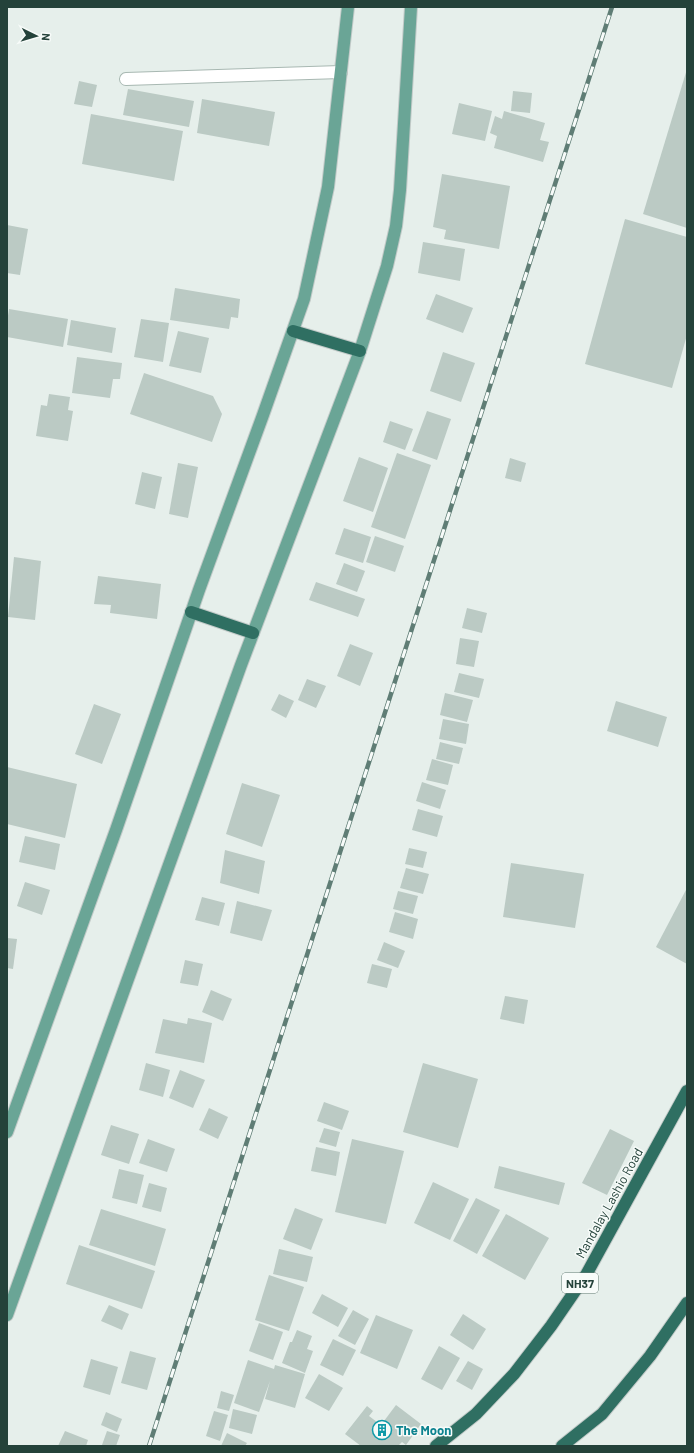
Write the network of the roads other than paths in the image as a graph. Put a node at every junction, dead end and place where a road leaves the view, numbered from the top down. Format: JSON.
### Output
{"nodes":[{"id":1,"x":348,"y":7,"type":"edge"},
{"id":2,"x":411,"y":7,"type":"edge"},
{"id":3,"x":341,"y":72,"type":"junction"},
{"id":4,"x":126,"y":79,"type":"dead end"},
{"id":5,"x":293,"y":331,"type":"junction"},
{"id":6,"x":360,"y":351,"type":"junction"},
{"id":7,"x":191,"y":612,"type":"junction"},
{"id":8,"x":253,"y":633,"type":"junction"},
{"id":9,"x":687,"y":1091,"type":"edge"},
{"id":10,"x":7,"y":1132,"type":"edge"},
{"id":11,"x":687,"y":1303,"type":"edge"},
{"id":12,"x":7,"y":1315,"type":"edge"},
{"id":13,"x":436,"y":1446,"type":"edge"},
{"id":14,"x":562,"y":1446,"type":"edge"}],
"edges":[{"from":1,"to":3,"type":"main road"},
{"from":2,"to":6,"type":"main road"},
{"from":3,"to":4,"type":"street"},
{"from":3,"to":5,"type":"main road"},
{"from":5,"to":6,"type":"highway"},
{"from":5,"to":7,"type":"main road"},
{"from":6,"to":8,"type":"main road"},
{"from":7,"to":8,"type":"highway"},
{"from":7,"to":10,"type":"main road"},
{"from":8,"to":12,"type":"main road"},
{"from":9,"to":13,"type":"highway","name":"Mandalay Lashio Road","number":"NH37"},
{"from":11,"to":14,"type":"highway"}]}
